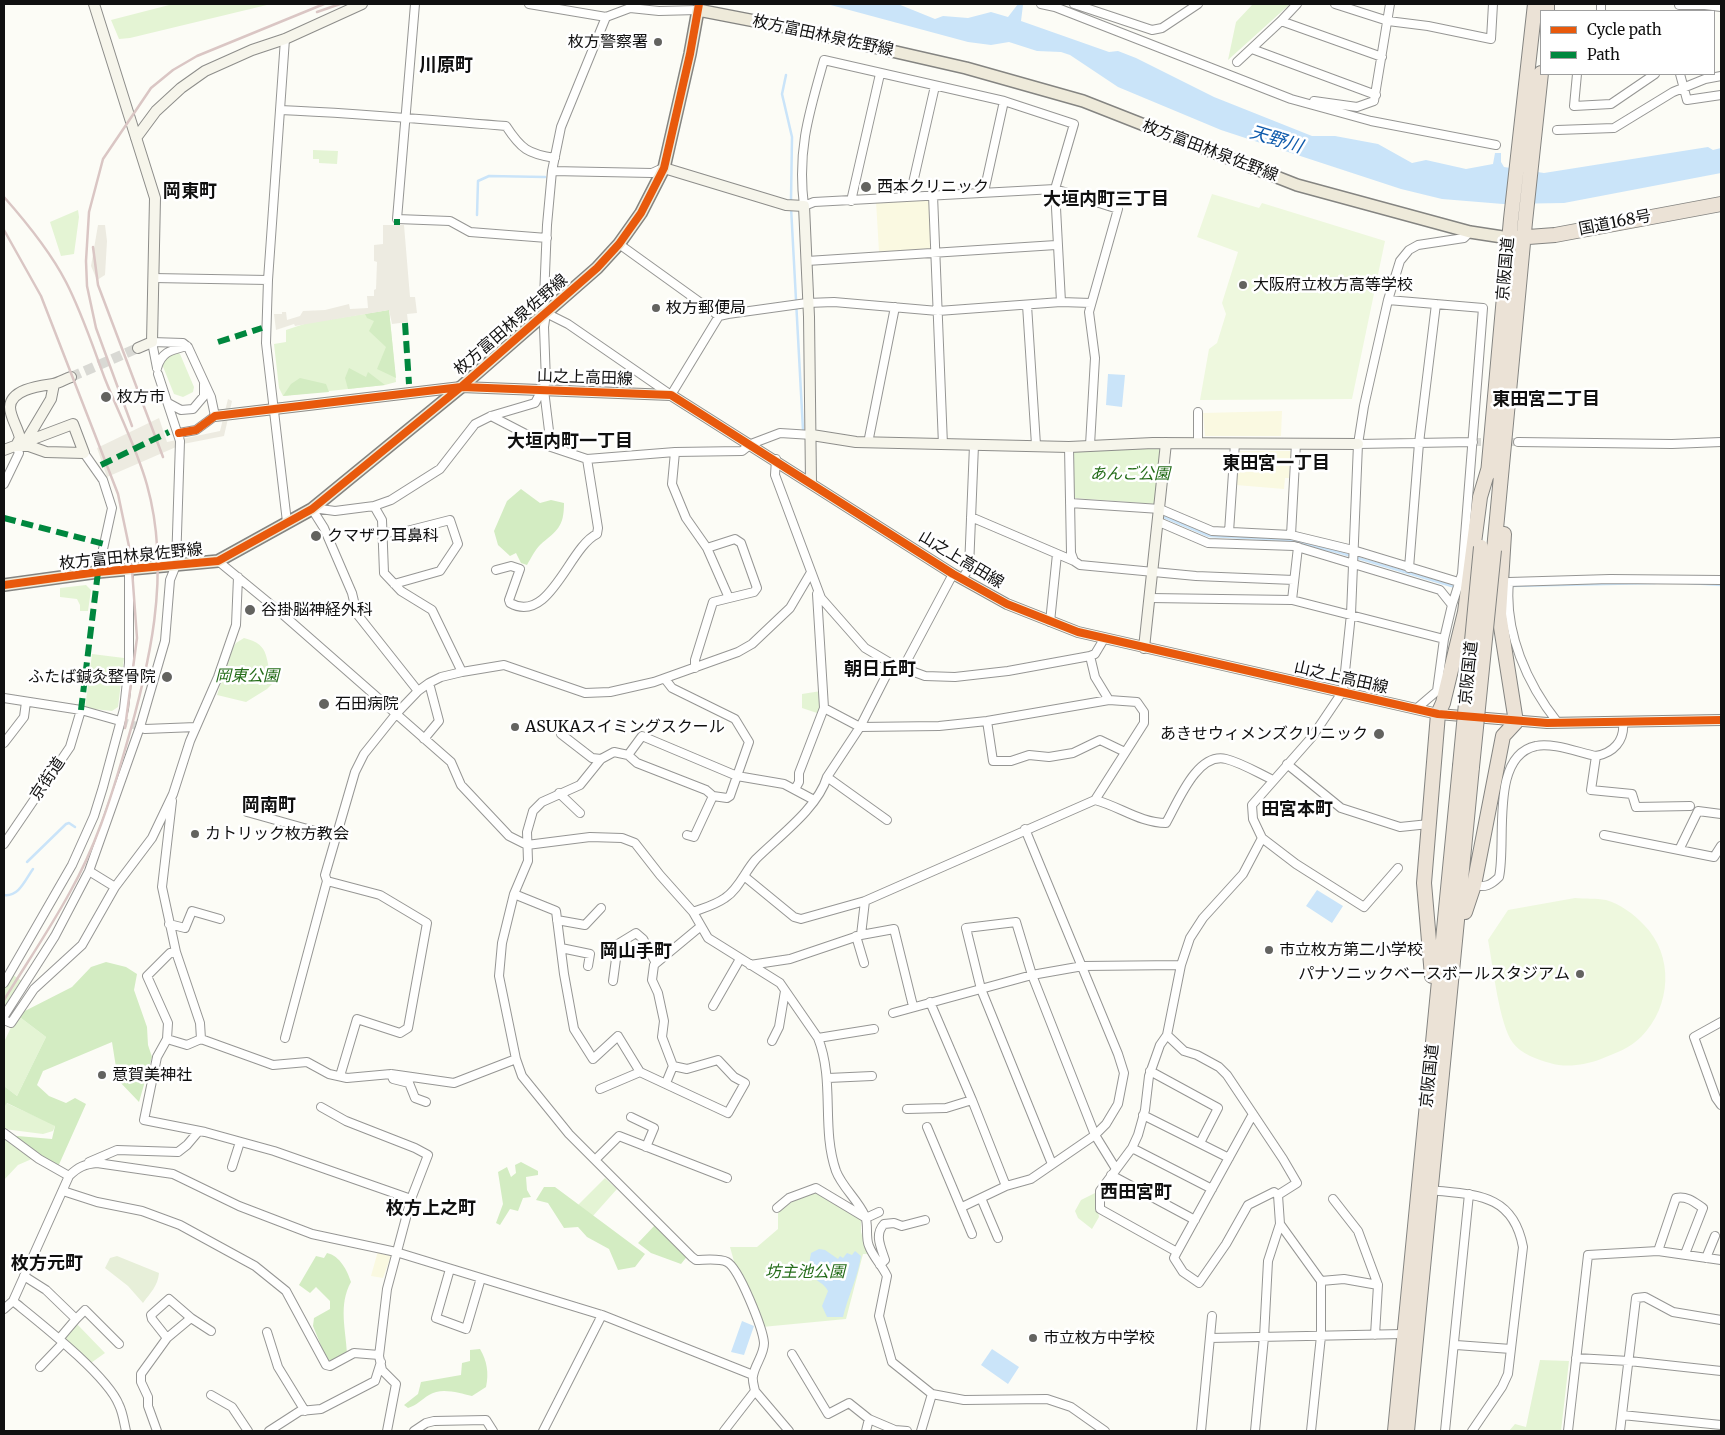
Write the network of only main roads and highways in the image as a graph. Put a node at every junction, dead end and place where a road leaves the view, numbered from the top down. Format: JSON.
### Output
{"nodes":[{"id":1,"x":1535,"y":4,"type":"edge"},
{"id":2,"x":698,"y":7,"type":"edge"},
{"id":3,"x":1541,"y":75,"type":"edge"},
{"id":4,"x":1721,"y":204,"type":"edge"},
{"id":5,"x":1509,"y":238,"type":"junction"},
{"id":6,"x":1524,"y":239,"type":"junction"},
{"id":7,"x":1489,"y":467,"type":"junction"},
{"id":8,"x":1500,"y":487,"type":"junction"},
{"id":9,"x":1488,"y":549,"type":"junction"},
{"id":10,"x":4,"y":584,"type":"edge"},
{"id":11,"x":1466,"y":766,"type":"junction"},
{"id":12,"x":1457,"y":937,"type":"junction"},
{"id":13,"x":1428,"y":1104,"type":"junction"},
{"id":14,"x":1395,"y":1431,"type":"edge"},
{"id":15,"x":1407,"y":1431,"type":"edge"}],
"edges":[{"from":1,"to":5,"type":"highway","name":"京阪国道"},
{"from":2,"to":5,"type":"main road","name":"枚方富田林泉佐野線"},
{"from":2,"to":10,"type":"main road","name":"枚方富田林泉佐野線"},
{"from":3,"to":6,"type":"highway","name":"京阪国道"},
{"from":4,"to":6,"type":"highway","name":"国道168号"},
{"from":5,"to":6,"type":"highway","name":"国道168号"},
{"from":5,"to":7,"type":"highway","name":"京阪国道"},
{"from":6,"to":8,"type":"highway","name":"京阪国道"},
{"from":7,"to":9,"type":"highway","name":"京阪国道"},
{"from":7,"to":13,"type":"highway"},
{"from":8,"to":9,"type":"highway","name":"京阪国道"},
{"from":8,"to":12,"type":"highway"},
{"from":9,"to":11,"type":"highway","name":"京阪国道","bridge":true},
{"from":11,"to":12,"type":"highway","name":"京阪国道"},
{"from":11,"to":13,"type":"highway","name":"京阪国道"},
{"from":12,"to":15,"type":"highway","name":"京阪国道"},
{"from":13,"to":14,"type":"highway","name":"京阪国道"}]}
